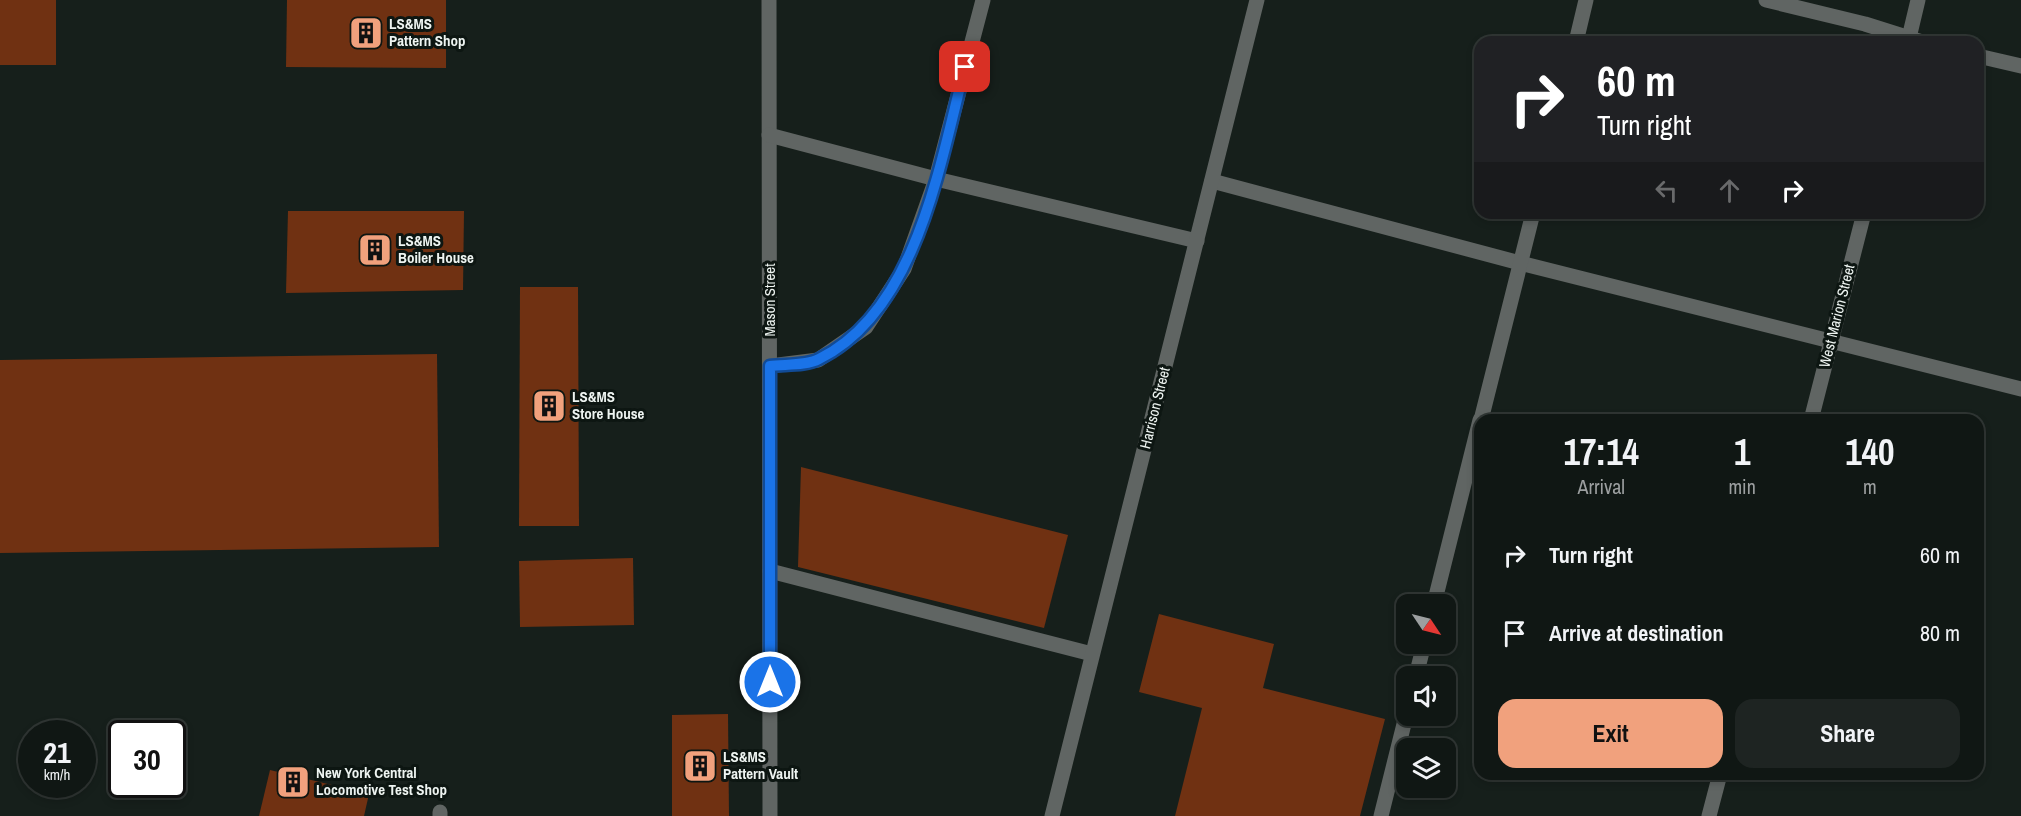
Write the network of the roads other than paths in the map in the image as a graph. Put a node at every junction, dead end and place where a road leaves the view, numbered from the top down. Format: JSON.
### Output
{"nodes":[{"id":1,"x":769,"y":0,"type":"edge"},
{"id":2,"x":983,"y":0,"type":"edge"},
{"id":3,"x":1257,"y":0,"type":"edge"},
{"id":4,"x":1586,"y":0,"type":"edge"},
{"id":5,"x":1766,"y":0,"type":"edge"},
{"id":6,"x":1918,"y":0,"type":"edge"},
{"id":7,"x":1577,"y":36,"type":"edge"},
{"id":8,"x":1899,"y":36,"type":"edge"},
{"id":9,"x":1914,"y":36,"type":"edge"},
{"id":10,"x":1984,"y":57,"type":"edge"},
{"id":11,"x":2021,"y":66,"type":"edge"},
{"id":12,"x":769,"y":135,"type":"junction"},
{"id":13,"x":936,"y":178,"type":"junction"},
{"id":14,"x":1212,"y":181,"type":"junction"},
{"id":15,"x":1531,"y":219,"type":"edge"},
{"id":16,"x":1862,"y":219,"type":"edge"},
{"id":17,"x":1197,"y":241,"type":"junction"},
{"id":18,"x":1520,"y":263,"type":"junction"},
{"id":19,"x":1831,"y":341,"type":"junction"},
{"id":20,"x":770,"y":366,"type":"junction"},
{"id":21,"x":2021,"y":389,"type":"edge"},
{"id":22,"x":1482,"y":414,"type":"edge"},
{"id":23,"x":1812,"y":414,"type":"edge"},
{"id":24,"x":1474,"y":444,"type":"edge"},
{"id":25,"x":770,"y":571,"type":"junction"},
{"id":26,"x":1436,"y":594,"type":"edge"},
{"id":27,"x":1092,"y":654,"type":"junction"},
{"id":28,"x":1404,"y":726,"type":"edge"},
{"id":29,"x":1718,"y":780,"type":"edge"},
{"id":30,"x":770,"y":816,"type":"edge"},
{"id":31,"x":1052,"y":816,"type":"edge"},
{"id":32,"x":1381,"y":816,"type":"edge"},
{"id":33,"x":1709,"y":816,"type":"edge"}],
"edges":[{"from":1,"to":12,"type":"street","name":"Mason Street"},
{"from":2,"to":13,"type":"street"},
{"from":3,"to":14,"type":"street","name":"Harrison Street"},
{"from":4,"to":7,"type":"street"},
{"from":5,"to":8,"type":"street"},
{"from":6,"to":9,"type":"street"},
{"from":10,"to":11,"type":"street"},
{"from":12,"to":13,"type":"street"},
{"from":12,"to":20,"type":"street","name":"Mason Street"},
{"from":13,"to":17,"type":"street"},
{"from":13,"to":20,"type":"street"},
{"from":14,"to":17,"type":"street","name":"Harrison Street"},
{"from":14,"to":18,"type":"street"},
{"from":15,"to":18,"type":"street"},
{"from":16,"to":19,"type":"street","name":"West Marion Street"},
{"from":17,"to":27,"type":"street","name":"Harrison Street"},
{"from":18,"to":19,"type":"street"},
{"from":18,"to":22,"type":"street"},
{"from":19,"to":21,"type":"street"},
{"from":19,"to":23,"type":"street","name":"West Marion Street"},
{"from":20,"to":25,"type":"street","name":"Mason Street"},
{"from":24,"to":26,"type":"street"},
{"from":25,"to":27,"type":"street"},
{"from":25,"to":30,"type":"street","name":"Mason Street"},
{"from":27,"to":31,"type":"street","name":"Harrison Street"},
{"from":28,"to":32,"type":"street"},
{"from":29,"to":33,"type":"street"}]}
